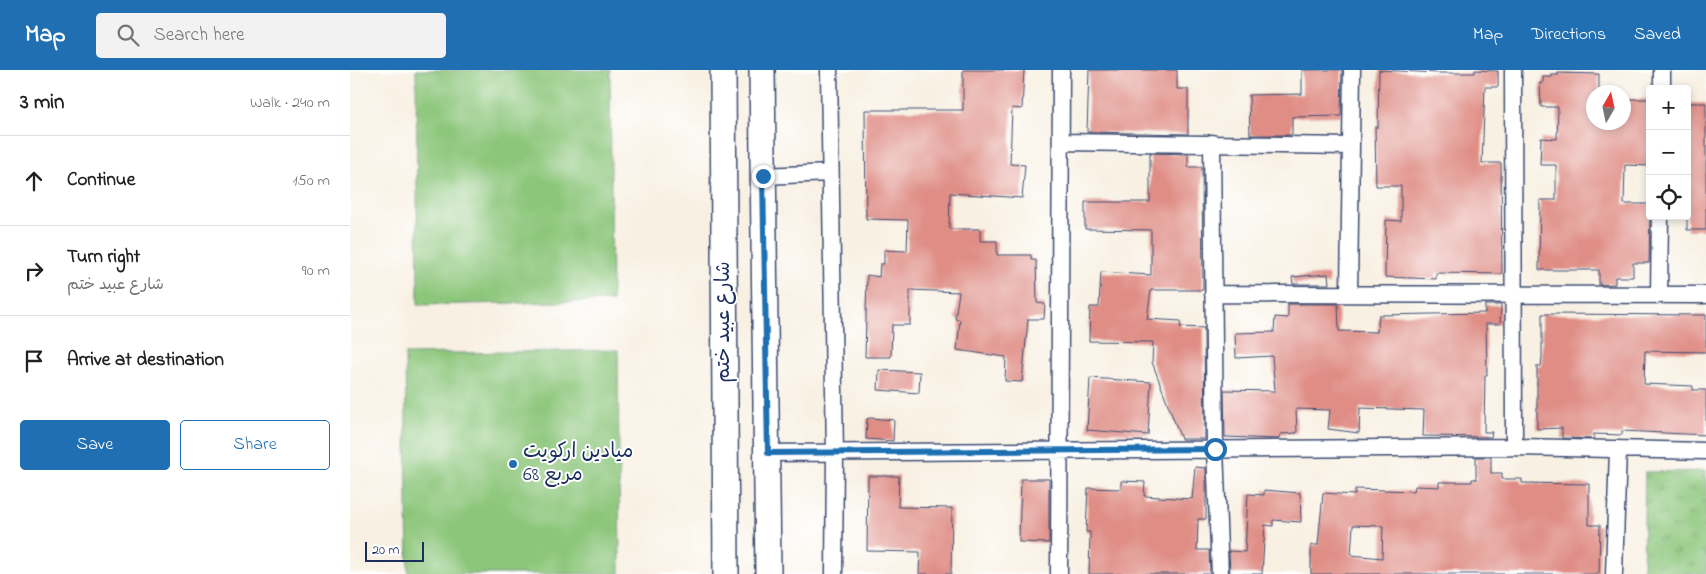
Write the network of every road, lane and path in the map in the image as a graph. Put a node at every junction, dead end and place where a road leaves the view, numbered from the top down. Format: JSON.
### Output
{"nodes":[{"id":1,"x":722,"y":70,"type":"edge"},
{"id":2,"x":762,"y":70,"type":"edge"},
{"id":3,"x":829,"y":70,"type":"edge"},
{"id":4,"x":1061,"y":70,"type":"edge"},
{"id":5,"x":1352,"y":70,"type":"edge"},
{"id":6,"x":1513,"y":70,"type":"edge"},
{"id":7,"x":1662,"y":70,"type":"edge"},
{"id":8,"x":1662,"y":85,"type":"edge"},
{"id":9,"x":1062,"y":142,"type":"junction"},
{"id":10,"x":1212,"y":144,"type":"junction"},
{"id":11,"x":1349,"y":146,"type":"junction"},
{"id":12,"x":830,"y":173,"type":"junction"},
{"id":13,"x":763,"y":176,"type":"junction"},
{"id":14,"x":1660,"y":220,"type":"edge"},
{"id":15,"x":1349,"y":293,"type":"junction"},
{"id":16,"x":1213,"y":294,"type":"junction"},
{"id":17,"x":1659,"y":295,"type":"junction"},
{"id":18,"x":1706,"y":295,"type":"edge"},
{"id":19,"x":1514,"y":296,"type":"junction"},
{"id":20,"x":1514,"y":447,"type":"junction"},
{"id":21,"x":1215,"y":449,"type":"junction"},
{"id":22,"x":1618,"y":449,"type":"junction"},
{"id":23,"x":1706,"y":451,"type":"edge"},
{"id":24,"x":1059,"y":452,"type":"junction"},
{"id":25,"x":768,"y":453,"type":"junction"},
{"id":26,"x":835,"y":454,"type":"junction"},
{"id":27,"x":726,"y":574,"type":"edge"},
{"id":28,"x":768,"y":574,"type":"edge"},
{"id":29,"x":834,"y":574,"type":"edge"},
{"id":30,"x":1059,"y":574,"type":"edge"},
{"id":31,"x":1220,"y":574,"type":"edge"},
{"id":32,"x":1614,"y":574,"type":"edge"}],
"edges":[{"from":1,"to":27,"type":"main road","name":"شارع عبيد ختم"},
{"from":2,"to":13,"type":"main road","name":"شارع عبيد ختم"},
{"from":3,"to":12,"type":"street"},
{"from":4,"to":9,"type":"street"},
{"from":5,"to":11,"type":"street"},
{"from":6,"to":19,"type":"street"},
{"from":7,"to":8,"type":"street"},
{"from":9,"to":10,"type":"street"},
{"from":9,"to":24,"type":"street"},
{"from":10,"to":11,"type":"street"},
{"from":10,"to":16,"type":"street"},
{"from":11,"to":15,"type":"street"},
{"from":12,"to":13,"type":"street"},
{"from":12,"to":26,"type":"street"},
{"from":13,"to":25,"type":"main road","name":"شارع عبيد ختم"},
{"from":14,"to":17,"type":"street"},
{"from":15,"to":16,"type":"street"},
{"from":15,"to":19,"type":"street"},
{"from":16,"to":21,"type":"street"},
{"from":17,"to":18,"type":"street"},
{"from":17,"to":19,"type":"street"},
{"from":19,"to":20,"type":"street"},
{"from":20,"to":21,"type":"street"},
{"from":20,"to":22,"type":"street"},
{"from":21,"to":24,"type":"street"},
{"from":21,"to":31,"type":"street"},
{"from":22,"to":23,"type":"street"},
{"from":22,"to":32,"type":"street"},
{"from":24,"to":26,"type":"street"},
{"from":24,"to":30,"type":"street"},
{"from":25,"to":26,"type":"street"},
{"from":25,"to":28,"type":"main road","name":"شارع عبيد ختم"},
{"from":26,"to":29,"type":"street"}]}
